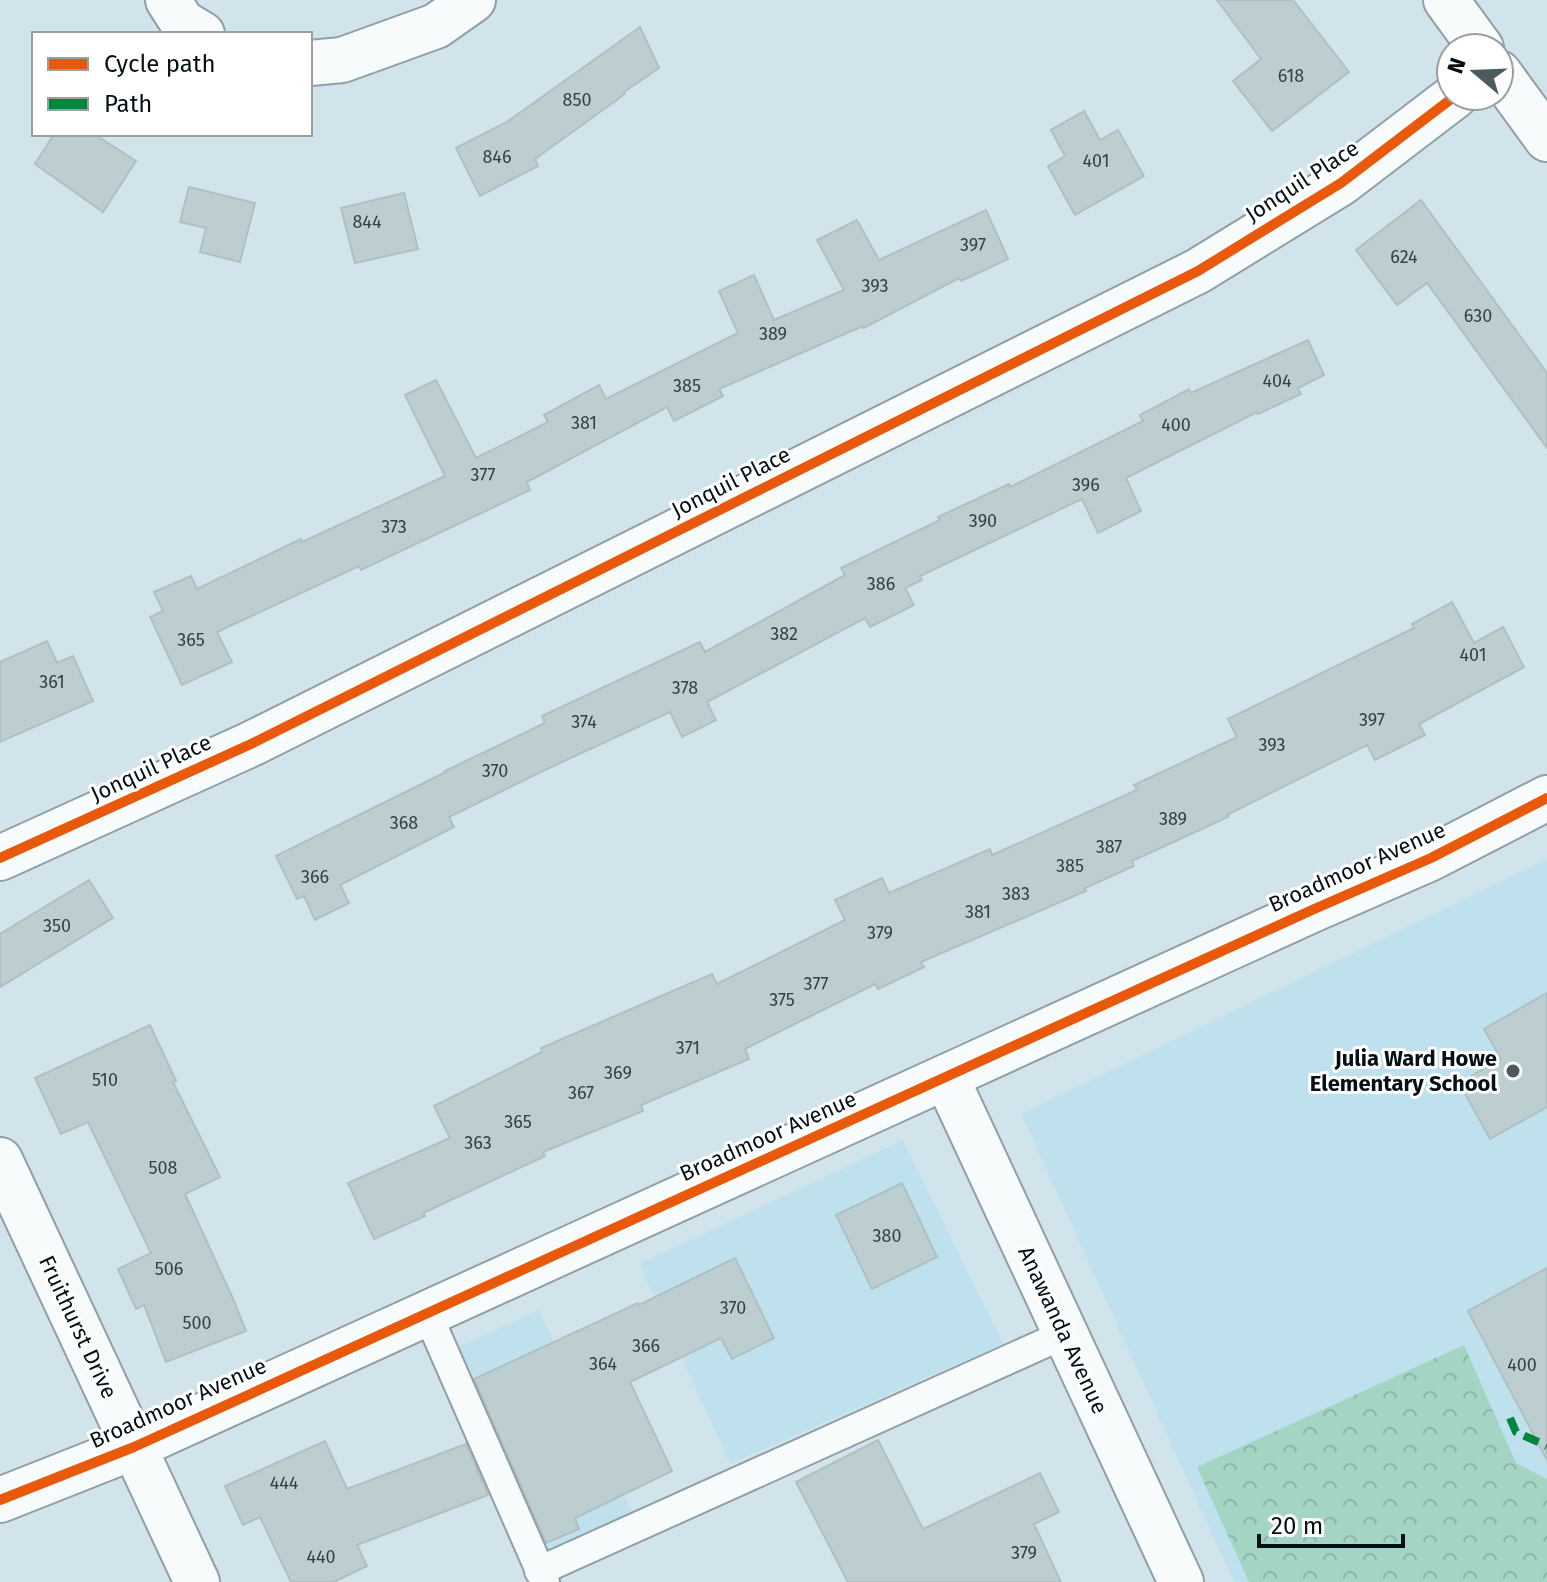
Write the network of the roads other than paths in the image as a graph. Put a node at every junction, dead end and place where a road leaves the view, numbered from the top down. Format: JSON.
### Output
{"nodes":[{"id":1,"x":168,"y":0,"type":"edge"},
{"id":2,"x":473,"y":0,"type":"edge"},
{"id":3,"x":1446,"y":0,"type":"edge"},
{"id":4,"x":199,"y":32,"type":"edge"},
{"id":5,"x":1469,"y":32,"type":"edge"},
{"id":6,"x":312,"y":63,"type":"edge"},
{"id":7,"x":1515,"y":95,"type":"edge"},
{"id":8,"x":1435,"y":111,"type":"edge"},
{"id":9,"x":1547,"y":139,"type":"edge"},
{"id":10,"x":1547,"y":798,"type":"edge"},
{"id":11,"x":0,"y":858,"type":"edge"},
{"id":12,"x":946,"y":1077,"type":"junction"},
{"id":13,"x":0,"y":1160,"type":"edge"},
{"id":14,"x":427,"y":1313,"type":"junction"},
{"id":15,"x":1065,"y":1334,"type":"junction"},
{"id":16,"x":134,"y":1447,"type":"junction"},
{"id":17,"x":0,"y":1500,"type":"edge"},
{"id":18,"x":542,"y":1577,"type":"edge"},
{"id":19,"x":197,"y":1582,"type":"edge"},
{"id":20,"x":1181,"y":1582,"type":"edge"}],
"edges":[{"from":1,"to":4,"type":"street"},
{"from":2,"to":6,"type":"street"},
{"from":3,"to":5,"type":"street"},
{"from":7,"to":9,"type":"street"},
{"from":8,"to":11,"type":"street","name":"Jonquil Place"},
{"from":10,"to":12,"type":"street","name":"Broadmoor Avenue"},
{"from":12,"to":14,"type":"street","name":"Broadmoor Avenue"},
{"from":12,"to":15,"type":"street","name":"Anawanda Avenue"},
{"from":13,"to":16,"type":"street","name":"Fruithurst Drive"},
{"from":14,"to":16,"type":"street","name":"Broadmoor Avenue"},
{"from":14,"to":18,"type":"lane"},
{"from":15,"to":18,"type":"lane"},
{"from":15,"to":20,"type":"street","name":"Anawanda Avenue"},
{"from":16,"to":17,"type":"street","name":"Broadmoor Avenue"},
{"from":16,"to":19,"type":"street","name":"Fruithurst Drive"}]}
